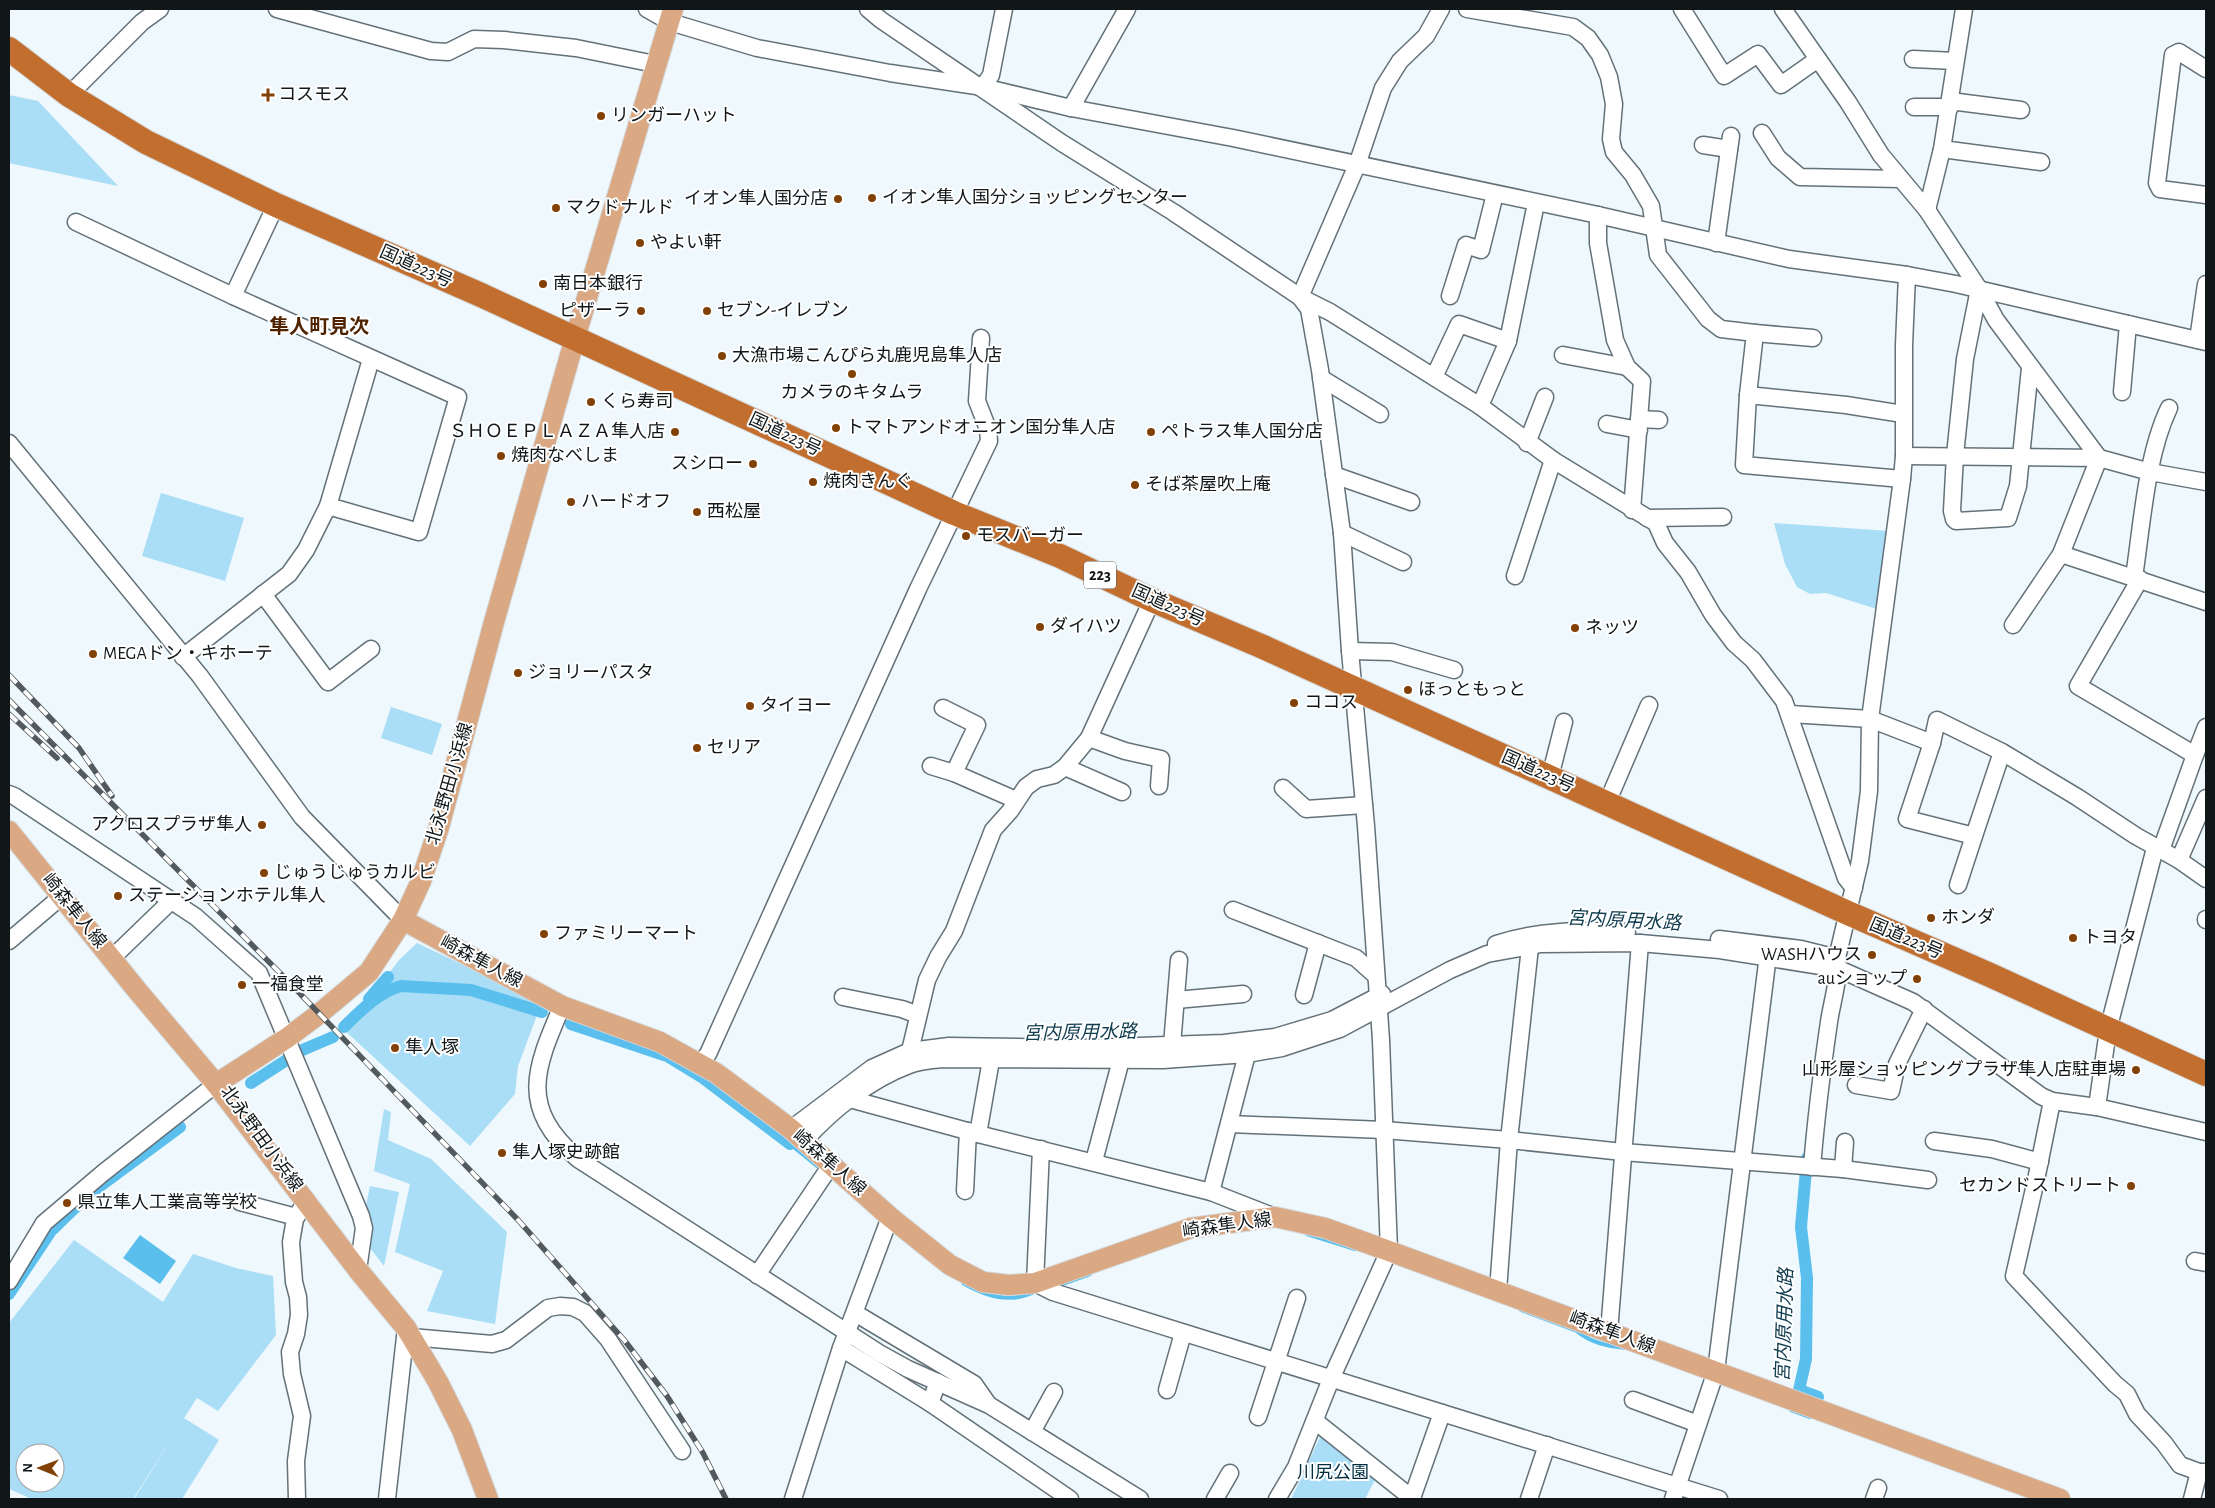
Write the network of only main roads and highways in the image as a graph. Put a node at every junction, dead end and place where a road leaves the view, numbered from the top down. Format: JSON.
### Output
{"nodes":[{"id":1,"x":671,"y":15,"type":"edge"},
{"id":2,"x":9,"y":49,"type":"edge"},
{"id":3,"x":574,"y":338,"type":"junction"},
{"id":4,"x":9,"y":831,"type":"edge"},
{"id":5,"x":403,"y":920,"type":"junction"},
{"id":6,"x":2206,"y":1074,"type":"edge"},
{"id":7,"x":216,"y":1084,"type":"junction"},
{"id":8,"x":488,"y":1499,"type":"edge"},
{"id":9,"x":2060,"y":1499,"type":"edge"}],
"edges":[{"from":1,"to":3,"type":"main road","name":"北永野田小浜線"},
{"from":2,"to":3,"type":"highway","name":"国道223号","number":"223"},
{"from":3,"to":5,"type":"main road","name":"北永野田小浜線"},
{"from":3,"to":6,"type":"highway","name":"国道223号","number":"223"},
{"from":4,"to":7,"type":"main road","name":"崎森隼人線"},
{"from":5,"to":7,"type":"main road","name":"北永野田小浜線"},
{"from":5,"to":9,"type":"main road","name":"崎森隼人線"},
{"from":7,"to":8,"type":"main road","name":"北永野田小浜線"}]}
